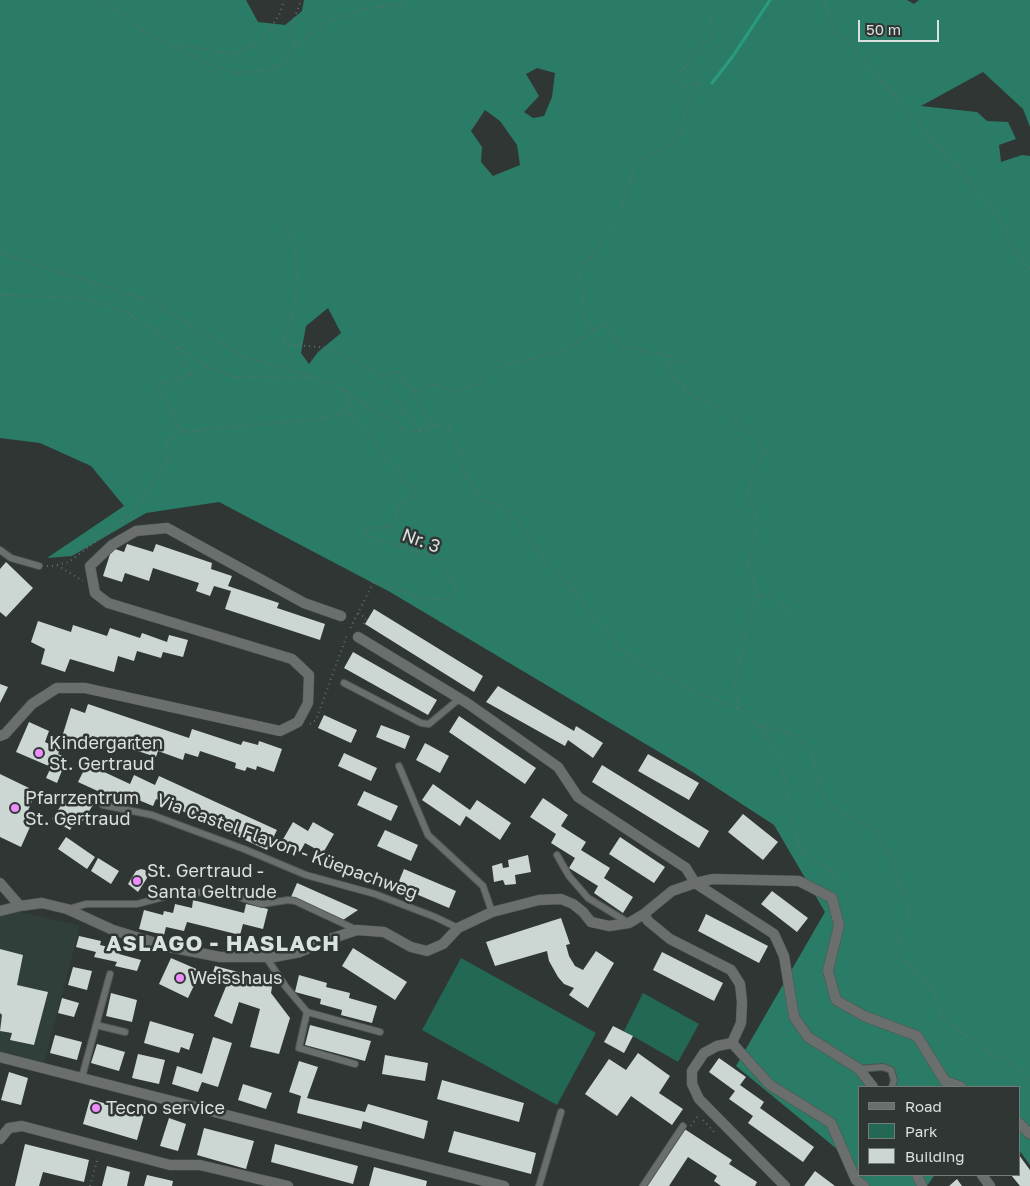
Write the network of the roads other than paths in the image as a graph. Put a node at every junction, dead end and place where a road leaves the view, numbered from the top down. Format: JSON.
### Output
{"nodes":[{"id":1,"x":0,"y":550,"type":"edge"},
{"id":2,"x":39,"y":566,"type":"road end"},
{"id":3,"x":341,"y":616,"type":"dead end"},
{"id":4,"x":358,"y":637,"type":"road end"},
{"id":5,"x":344,"y":683,"type":"dead end"},
{"id":6,"x":459,"y":699,"type":"junction"},
{"id":7,"x":0,"y":736,"type":"edge"},
{"id":8,"x":399,"y":766,"type":"dead end"},
{"id":9,"x":103,"y":804,"type":"dead end"},
{"id":10,"x":557,"y":855,"type":"dead end"},
{"id":11,"x":0,"y":883,"type":"edge"},
{"id":12,"x":695,"y":883,"type":"junction"},
{"id":13,"x":20,"y":906,"type":"junction"},
{"id":14,"x":67,"y":909,"type":"junction"},
{"id":15,"x":0,"y":911,"type":"edge"},
{"id":16,"x":492,"y":912,"type":"junction"},
{"id":17,"x":644,"y":914,"type":"junction"},
{"id":18,"x":629,"y":923,"type":"junction"},
{"id":19,"x":458,"y":928,"type":"junction"},
{"id":20,"x":357,"y":930,"type":"junction"},
{"id":21,"x":266,"y":957,"type":"junction"},
{"id":22,"x":110,"y":974,"type":"dead end"},
{"id":23,"x":307,"y":1012,"type":"junction"},
{"id":24,"x":96,"y":1025,"type":"junction"},
{"id":25,"x":124,"y":1032,"type":"dead end"},
{"id":26,"x":380,"y":1032,"type":"dead end"},
{"id":27,"x":732,"y":1043,"type":"junction"},
{"id":28,"x":0,"y":1057,"type":"edge"},
{"id":29,"x":355,"y":1064,"type":"dead end"},
{"id":30,"x":859,"y":1069,"type":"junction"},
{"id":31,"x":82,"y":1077,"type":"junction"},
{"id":32,"x":946,"y":1084,"type":"edge"},
{"id":33,"x":872,"y":1086,"type":"edge"},
{"id":34,"x":892,"y":1086,"type":"edge"},
{"id":35,"x":562,"y":1112,"type":"dead end"},
{"id":36,"x":1020,"y":1124,"type":"edge"},
{"id":37,"x":683,"y":1126,"type":"road end"},
{"id":38,"x":1030,"y":1134,"type":"edge"},
{"id":39,"x":0,"y":1139,"type":"edge"},
{"id":40,"x":288,"y":1186,"type":"edge"},
{"id":41,"x":504,"y":1186,"type":"edge"},
{"id":42,"x":540,"y":1186,"type":"edge"},
{"id":43,"x":643,"y":1186,"type":"edge"},
{"id":44,"x":785,"y":1186,"type":"edge"},
{"id":45,"x":864,"y":1186,"type":"edge"}],
"edges":[{"from":1,"to":2,"type":"lane"},
{"from":3,"to":7,"type":"street"},
{"from":4,"to":6,"type":"street"},
{"from":5,"to":6,"type":"lane"},
{"from":6,"to":12,"type":"street"},
{"from":8,"to":16,"type":"lane"},
{"from":9,"to":19,"type":"lane","name":"Via Castel Flavon - Küepachweg"},
{"from":10,"to":18,"type":"lane"},
{"from":11,"to":13,"type":"street"},
{"from":12,"to":17,"type":"street"},
{"from":12,"to":30,"type":"street"},
{"from":12,"to":32,"type":"street"},
{"from":13,"to":14,"type":"street"},
{"from":13,"to":15,"type":"street"},
{"from":14,"to":20,"type":"lane"},
{"from":14,"to":21,"type":"street"},
{"from":16,"to":18,"type":"street"},
{"from":16,"to":19,"type":"street"},
{"from":17,"to":18,"type":"street"},
{"from":17,"to":27,"type":"street"},
{"from":19,"to":20,"type":"street"},
{"from":20,"to":21,"type":"street"},
{"from":21,"to":23,"type":"lane"},
{"from":22,"to":24,"type":"lane"},
{"from":23,"to":26,"type":"lane"},
{"from":23,"to":29,"type":"lane"},
{"from":24,"to":25,"type":"lane"},
{"from":24,"to":31,"type":"lane"},
{"from":27,"to":44,"type":"street"},
{"from":27,"to":45,"type":"street"},
{"from":28,"to":31,"type":"street"},
{"from":30,"to":33,"type":"street"},
{"from":30,"to":34,"type":"lane"},
{"from":31,"to":41,"type":"street"},
{"from":35,"to":42,"type":"lane"},
{"from":36,"to":38,"type":"street"},
{"from":37,"to":43,"type":"lane"},
{"from":39,"to":40,"type":"street"}]}
